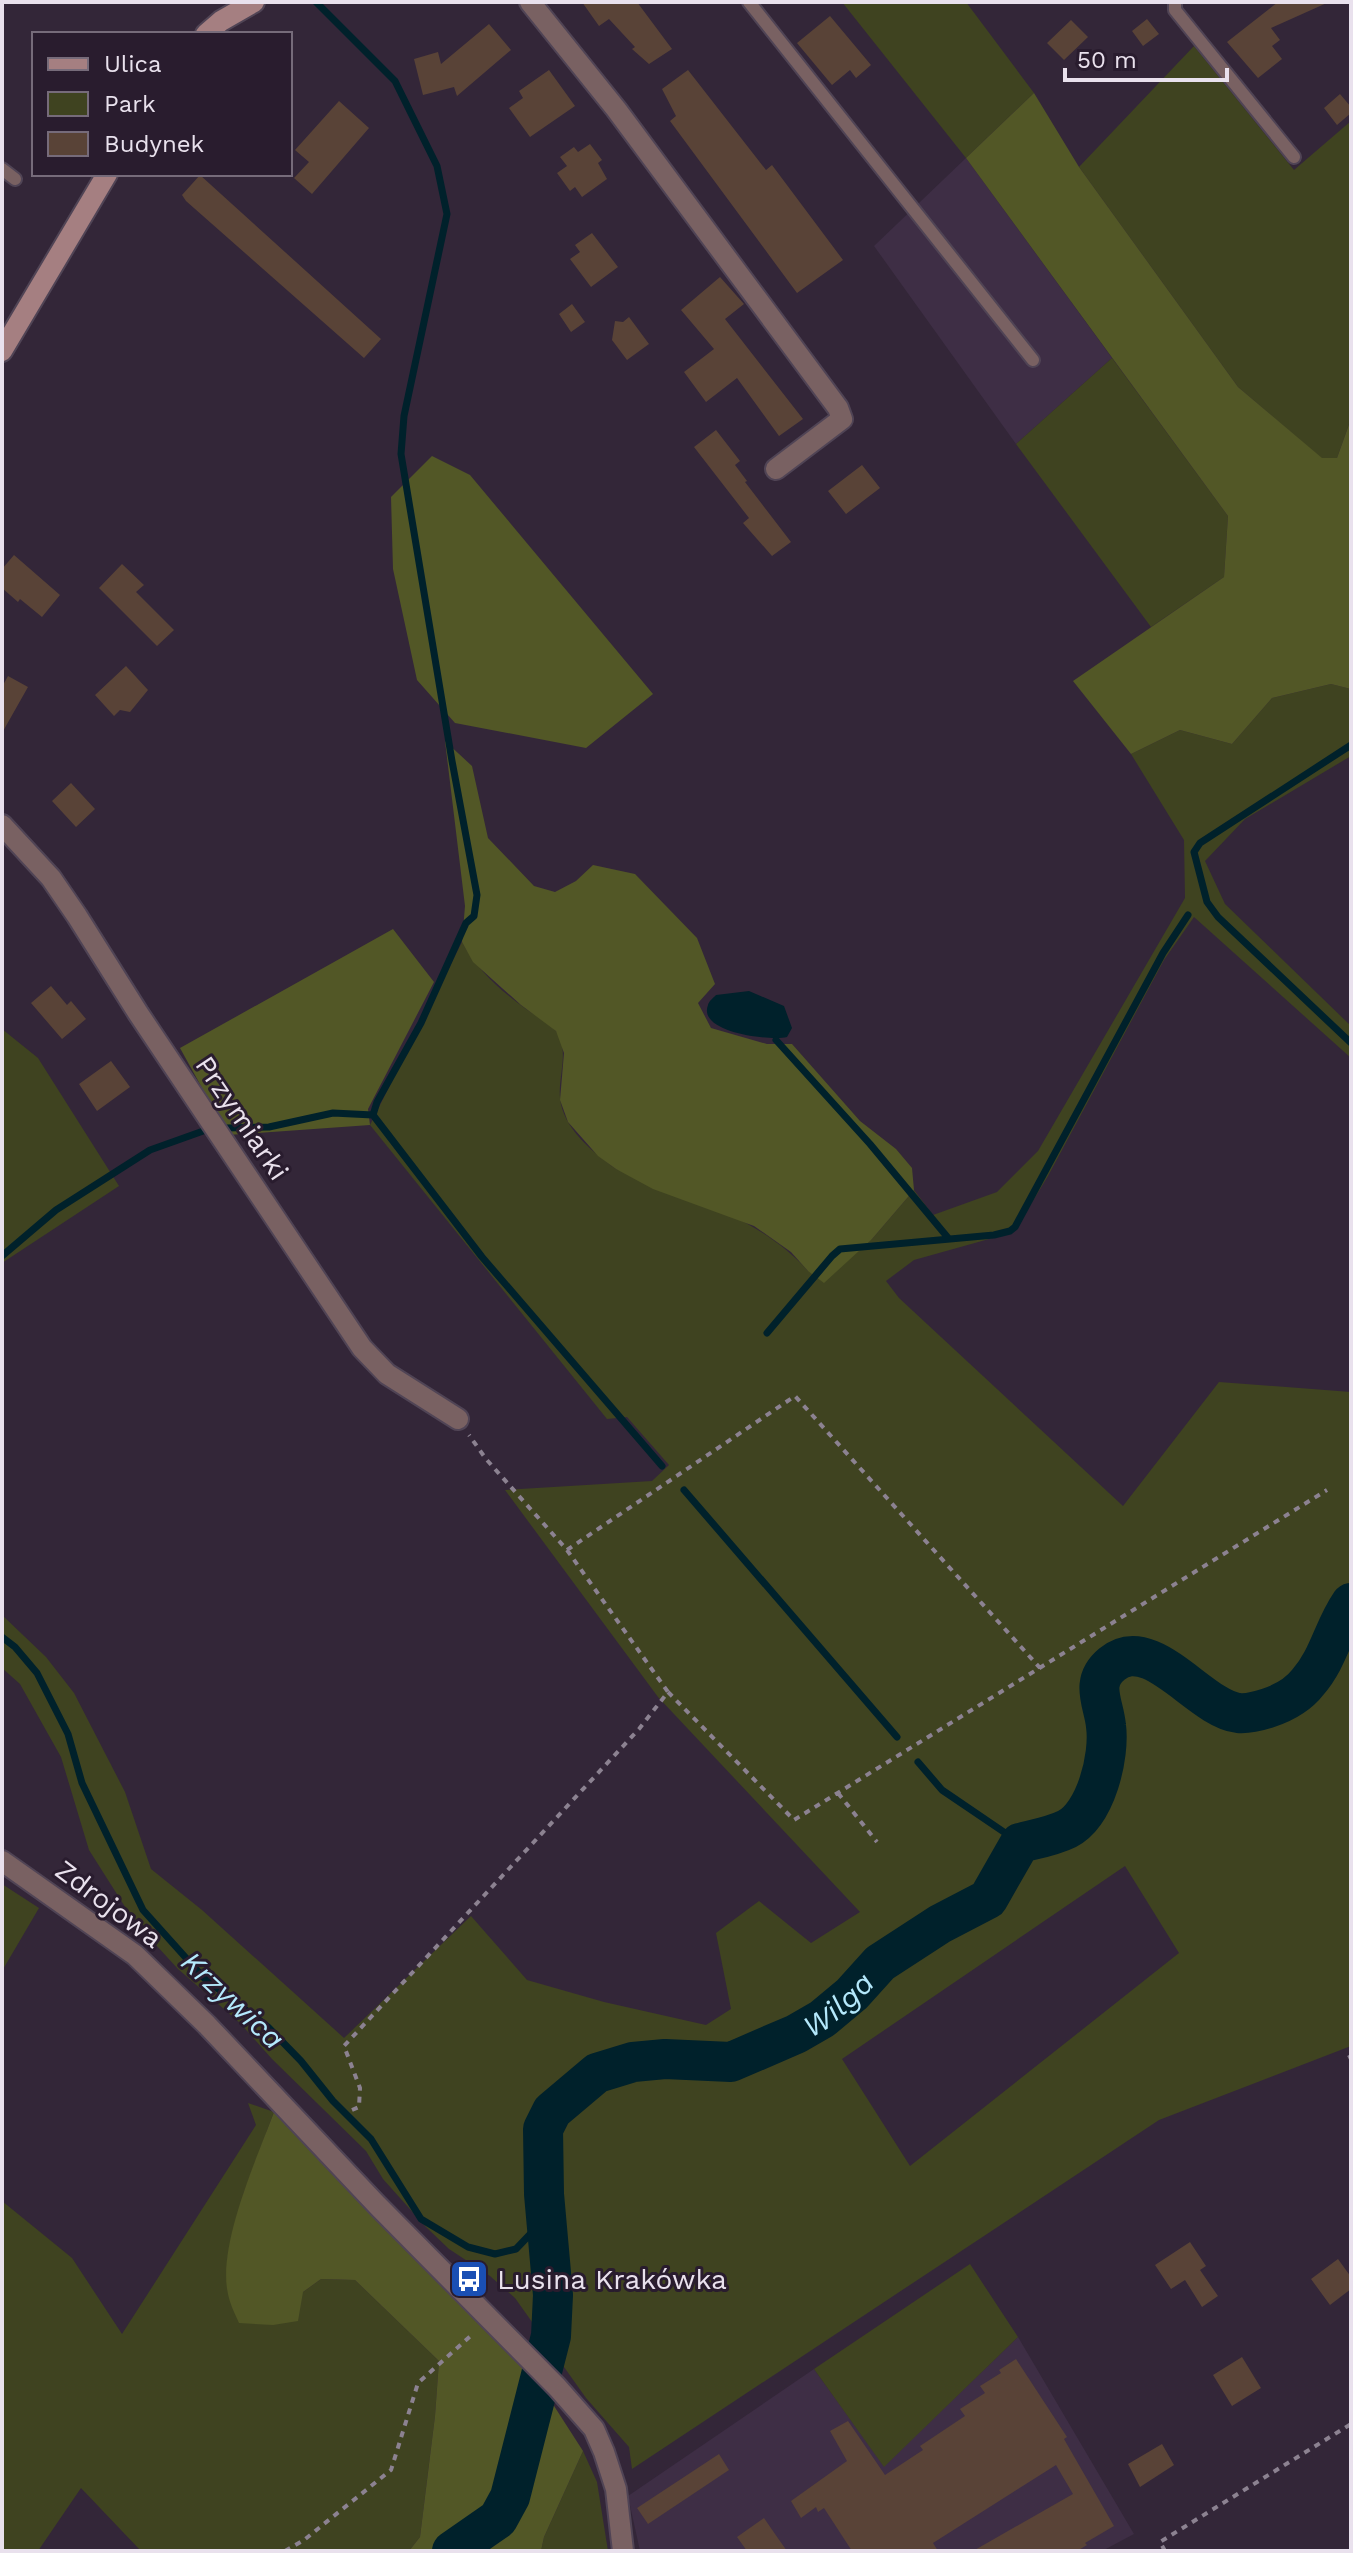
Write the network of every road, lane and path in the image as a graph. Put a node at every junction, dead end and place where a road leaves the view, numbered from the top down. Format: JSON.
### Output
{"nodes":[{"id":1,"x":254,"y":2,"type":"edge"},
{"id":2,"x":530,"y":2,"type":"edge"},
{"id":3,"x":749,"y":2,"type":"edge"},
{"id":4,"x":1175,"y":2,"type":"edge"},
{"id":5,"x":208,"y":32,"type":"edge"},
{"id":6,"x":1294,"y":157,"type":"dead end"},
{"id":7,"x":2,"y":169,"type":"edge"},
{"id":8,"x":106,"y":176,"type":"edge"},
{"id":9,"x":15,"y":179,"type":"dead end"},
{"id":10,"x":2,"y":351,"type":"edge"},
{"id":11,"x":1033,"y":360,"type":"dead end"},
{"id":12,"x":776,"y":469,"type":"dead end"},
{"id":13,"x":2,"y":825,"type":"edge"},
{"id":14,"x":458,"y":1419,"type":"joint"},
{"id":15,"x":1327,"y":1490,"type":"dead end"},
{"id":16,"x":567,"y":1550,"type":"junction"},
{"id":17,"x":1040,"y":1668,"type":"junction"},
{"id":18,"x":668,"y":1692,"type":"junction"},
{"id":19,"x":838,"y":1793,"type":"junction"},
{"id":20,"x":877,"y":1842,"type":"dead end"},
{"id":21,"x":2,"y":1861,"type":"edge"},
{"id":22,"x":352,"y":2110,"type":"dead end"},
{"id":23,"x":491,"y":2318,"type":"junction"},
{"id":24,"x":1351,"y":2424,"type":"edge"},
{"id":25,"x":285,"y":2551,"type":"edge"},
{"id":26,"x":623,"y":2551,"type":"edge"},
{"id":27,"x":1165,"y":2551,"type":"edge"}],
"edges":[{"from":1,"to":5,"type":"street"},
{"from":2,"to":12,"type":"street"},
{"from":3,"to":11,"type":"lane"},
{"from":4,"to":6,"type":"lane"},
{"from":7,"to":9,"type":"lane"},
{"from":8,"to":10,"type":"street"},
{"from":13,"to":14,"type":"street","name":"Przymiarki"},
{"from":14,"to":16,"type":"path"},
{"from":15,"to":17,"type":"path"},
{"from":16,"to":17,"type":"path"},
{"from":16,"to":18,"type":"path"},
{"from":17,"to":19,"type":"path"},
{"from":18,"to":19,"type":"path"},
{"from":18,"to":22,"type":"path"},
{"from":19,"to":20,"type":"path"},
{"from":21,"to":23,"type":"street","name":"Zdrojowa"},
{"from":23,"to":25,"type":"path"},
{"from":23,"to":26,"type":"street","name":"Zdrojowa"},
{"from":24,"to":27,"type":"path"}]}
